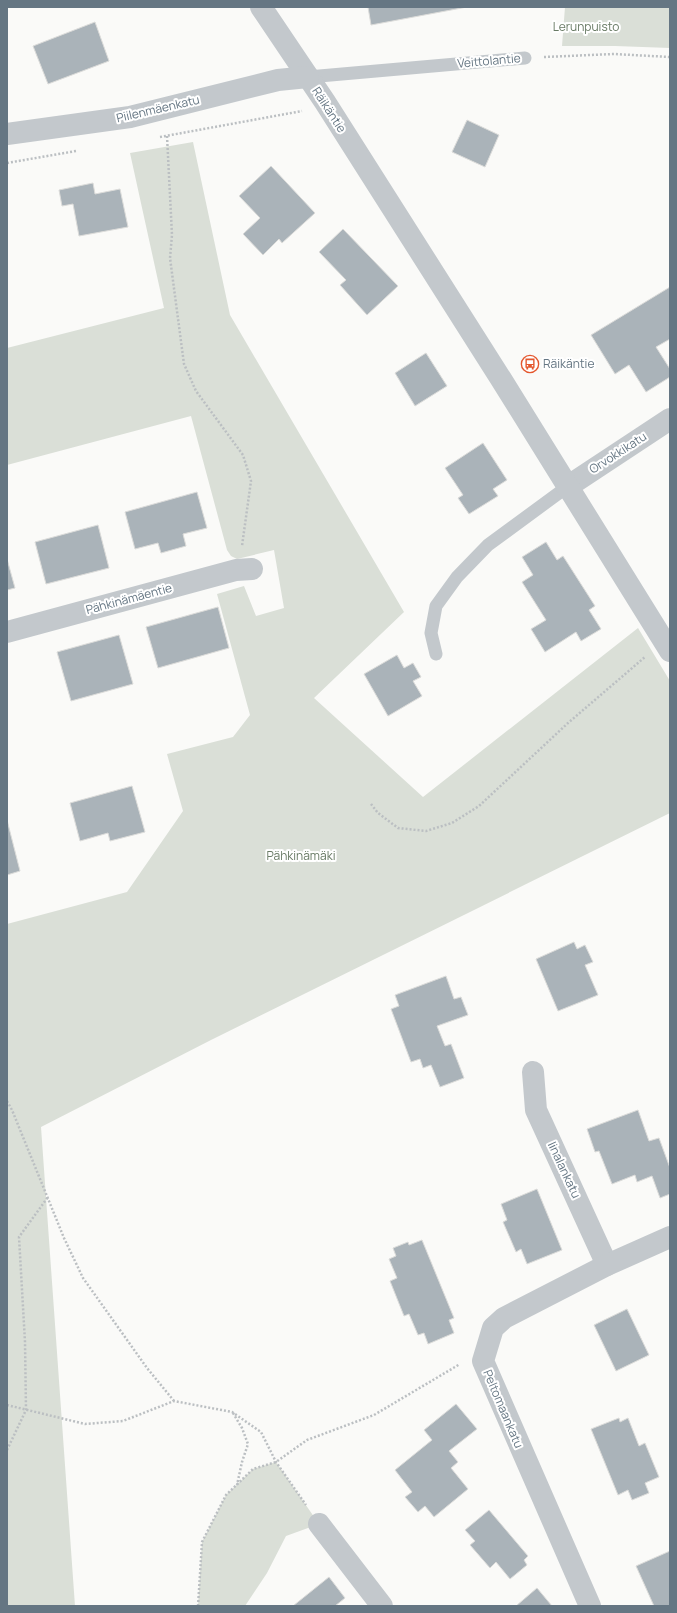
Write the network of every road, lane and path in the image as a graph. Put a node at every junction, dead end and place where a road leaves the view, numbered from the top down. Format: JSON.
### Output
{"nodes":[{"id":1,"x":261,"y":7,"type":"edge"},
{"id":2,"x":670,"y":57,"type":"edge"},
{"id":3,"x":525,"y":58,"type":"joint"},
{"id":4,"x":308,"y":76,"type":"junction"},
{"id":5,"x":325,"y":102,"type":"junction"},
{"id":6,"x":7,"y":134,"type":"edge"},
{"id":7,"x":167,"y":136,"type":"junction"},
{"id":8,"x":159,"y":137,"type":"dead end"},
{"id":9,"x":83,"y":150,"type":"dead end"},
{"id":10,"x":7,"y":163,"type":"edge"},
{"id":11,"x":670,"y":419,"type":"edge"},
{"id":12,"x":567,"y":487,"type":"junction"},
{"id":13,"x":244,"y":569,"type":"joint"},
{"id":14,"x":7,"y":632,"type":"edge"},
{"id":15,"x":667,"y":646,"type":"edge"},
{"id":16,"x":436,"y":654,"type":"dead end"},
{"id":17,"x":371,"y":804,"type":"dead end"},
{"id":18,"x":533,"y":1072,"type":"dead end"},
{"id":19,"x":7,"y":1101,"type":"edge"},
{"id":20,"x":48,"y":1196,"type":"junction"},
{"id":21,"x":670,"y":1237,"type":"edge"},
{"id":22,"x":607,"y":1265,"type":"junction"},
{"id":23,"x":482,"y":1361,"type":"junction"},
{"id":24,"x":174,"y":1401,"type":"junction"},
{"id":25,"x":7,"y":1404,"type":"edge"},
{"id":26,"x":26,"y":1410,"type":"junction"},
{"id":27,"x":232,"y":1412,"type":"junction"},
{"id":28,"x":7,"y":1450,"type":"edge"},
{"id":29,"x":276,"y":1462,"type":"junction"},
{"id":30,"x":237,"y":1485,"type":"junction"},
{"id":31,"x":319,"y":1524,"type":"joint"},
{"id":32,"x":198,"y":1606,"type":"edge"},
{"id":33,"x":382,"y":1606,"type":"edge"},
{"id":34,"x":590,"y":1606,"type":"edge"}],
"edges":[{"from":1,"to":4,"type":"street","name":"Räikäntie"},
{"from":2,"to":3,"type":"path","name":"Veittolantie"},
{"from":3,"to":4,"type":"lane","name":"Veittolantie"},
{"from":4,"to":5,"type":"street","name":"Räikäntie"},
{"from":4,"to":6,"type":"street","name":"Piilenmäenkatu"},
{"from":5,"to":7,"type":"path"},
{"from":5,"to":12,"type":"street","name":"Räikäntie"},
{"from":7,"to":8,"type":"path"},
{"from":7,"to":13,"type":"path"},
{"from":9,"to":10,"type":"path"},
{"from":11,"to":12,"type":"street","name":"Orvokkikatu"},
{"from":12,"to":15,"type":"street","name":"Räikäntie"},
{"from":12,"to":16,"type":"lane"},
{"from":13,"to":14,"type":"street","name":"Pähkinämäentie"},
{"from":15,"to":17,"type":"path"},
{"from":18,"to":22,"type":"street","name":"Iinalankatu"},
{"from":19,"to":20,"type":"path"},
{"from":20,"to":24,"type":"path"},
{"from":20,"to":26,"type":"path"},
{"from":21,"to":22,"type":"street","name":"Peltomaankatu"},
{"from":22,"to":23,"type":"street","name":"Peltomaankatu"},
{"from":23,"to":29,"type":"path"},
{"from":23,"to":34,"type":"street","name":"Peltomaankatu"},
{"from":24,"to":26,"type":"path"},
{"from":24,"to":27,"type":"path"},
{"from":25,"to":26,"type":"path"},
{"from":26,"to":28,"type":"path"},
{"from":27,"to":29,"type":"path"},
{"from":27,"to":30,"type":"path"},
{"from":29,"to":30,"type":"path"},
{"from":29,"to":31,"type":"path"},
{"from":30,"to":32,"type":"path"},
{"from":31,"to":33,"type":"street"}]}
